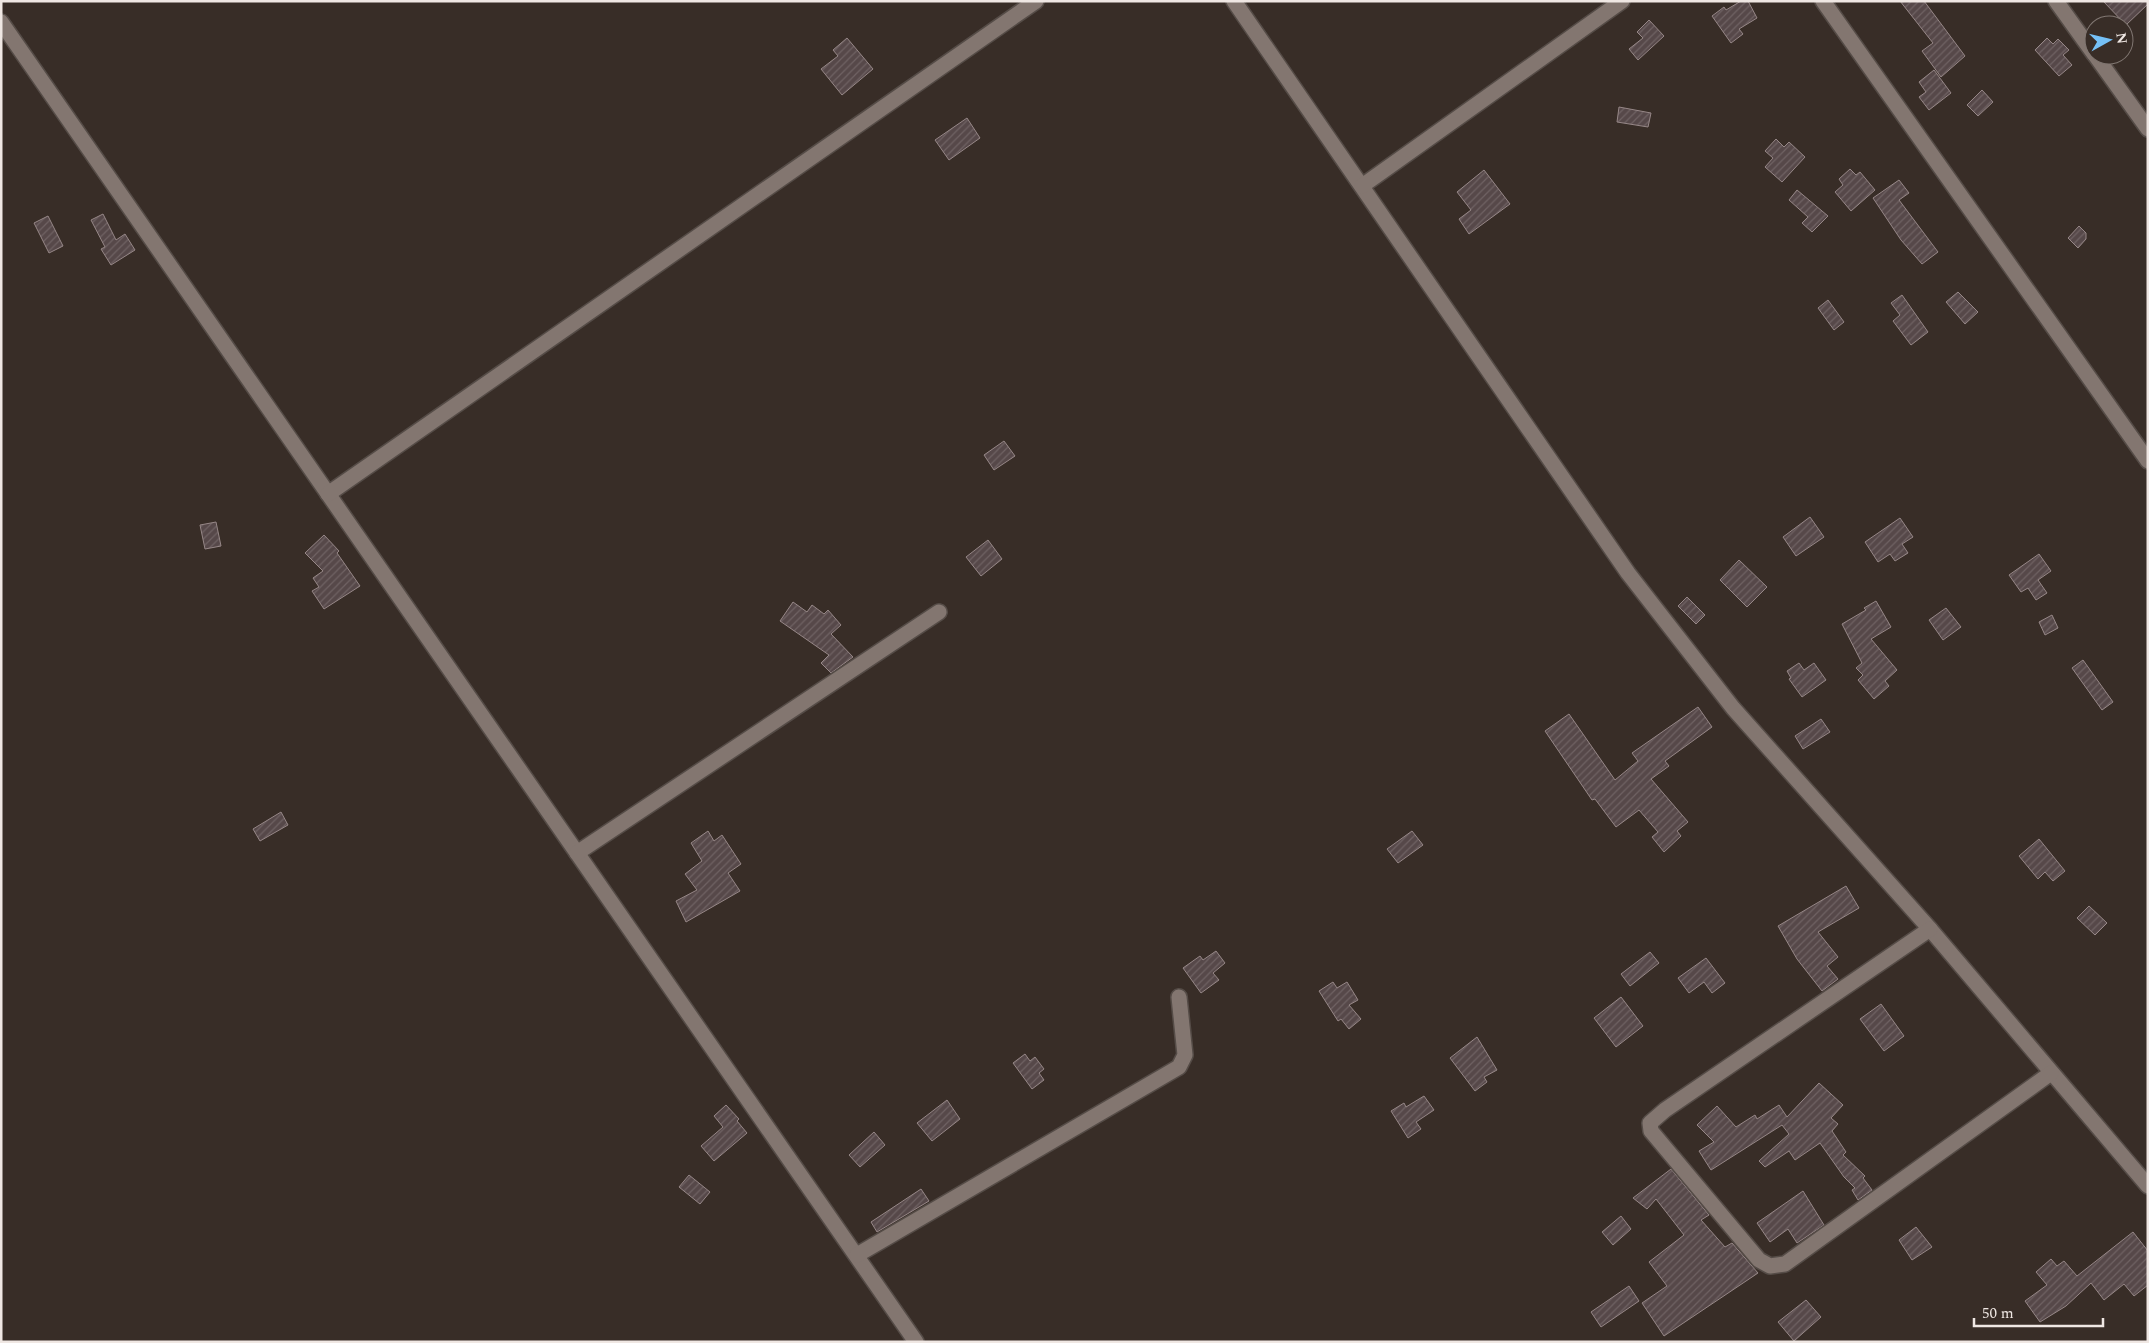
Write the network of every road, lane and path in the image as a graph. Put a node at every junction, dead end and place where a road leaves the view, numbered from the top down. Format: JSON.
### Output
{"nodes":[{"id":1,"x":1036,"y":1,"type":"edge"},
{"id":2,"x":1234,"y":1,"type":"edge"},
{"id":3,"x":1622,"y":1,"type":"edge"},
{"id":4,"x":1823,"y":1,"type":"edge"},
{"id":5,"x":2056,"y":1,"type":"edge"},
{"id":6,"x":1,"y":22,"type":"edge"},
{"id":7,"x":2084,"y":41,"type":"edge"},
{"id":8,"x":2101,"y":65,"type":"edge"},
{"id":9,"x":2148,"y":129,"type":"edge"},
{"id":10,"x":1362,"y":186,"type":"junction"},
{"id":11,"x":2148,"y":461,"type":"edge"},
{"id":12,"x":328,"y":494,"type":"junction"},
{"id":13,"x":939,"y":612,"type":"dead end"},
{"id":14,"x":577,"y":853,"type":"junction"},
{"id":15,"x":1930,"y":929,"type":"junction"},
{"id":16,"x":1179,"y":997,"type":"dead end"},
{"id":17,"x":2051,"y":1073,"type":"junction"},
{"id":18,"x":2148,"y":1186,"type":"edge"},
{"id":19,"x":857,"y":1255,"type":"junction"},
{"id":20,"x":916,"y":1342,"type":"edge"}],
"edges":[{"from":1,"to":12,"type":"street"},
{"from":2,"to":10,"type":"street"},
{"from":3,"to":10,"type":"street"},
{"from":4,"to":11,"type":"street"},
{"from":5,"to":7,"type":"street"},
{"from":6,"to":12,"type":"street"},
{"from":8,"to":9,"type":"street"},
{"from":10,"to":15,"type":"street"},
{"from":12,"to":14,"type":"street"},
{"from":13,"to":14,"type":"street"},
{"from":14,"to":19,"type":"street"},
{"from":15,"to":17,"type":"street"},
{"from":15,"to":17,"type":"street"},
{"from":16,"to":19,"type":"street"},
{"from":17,"to":18,"type":"street"},
{"from":19,"to":20,"type":"street"}]}
